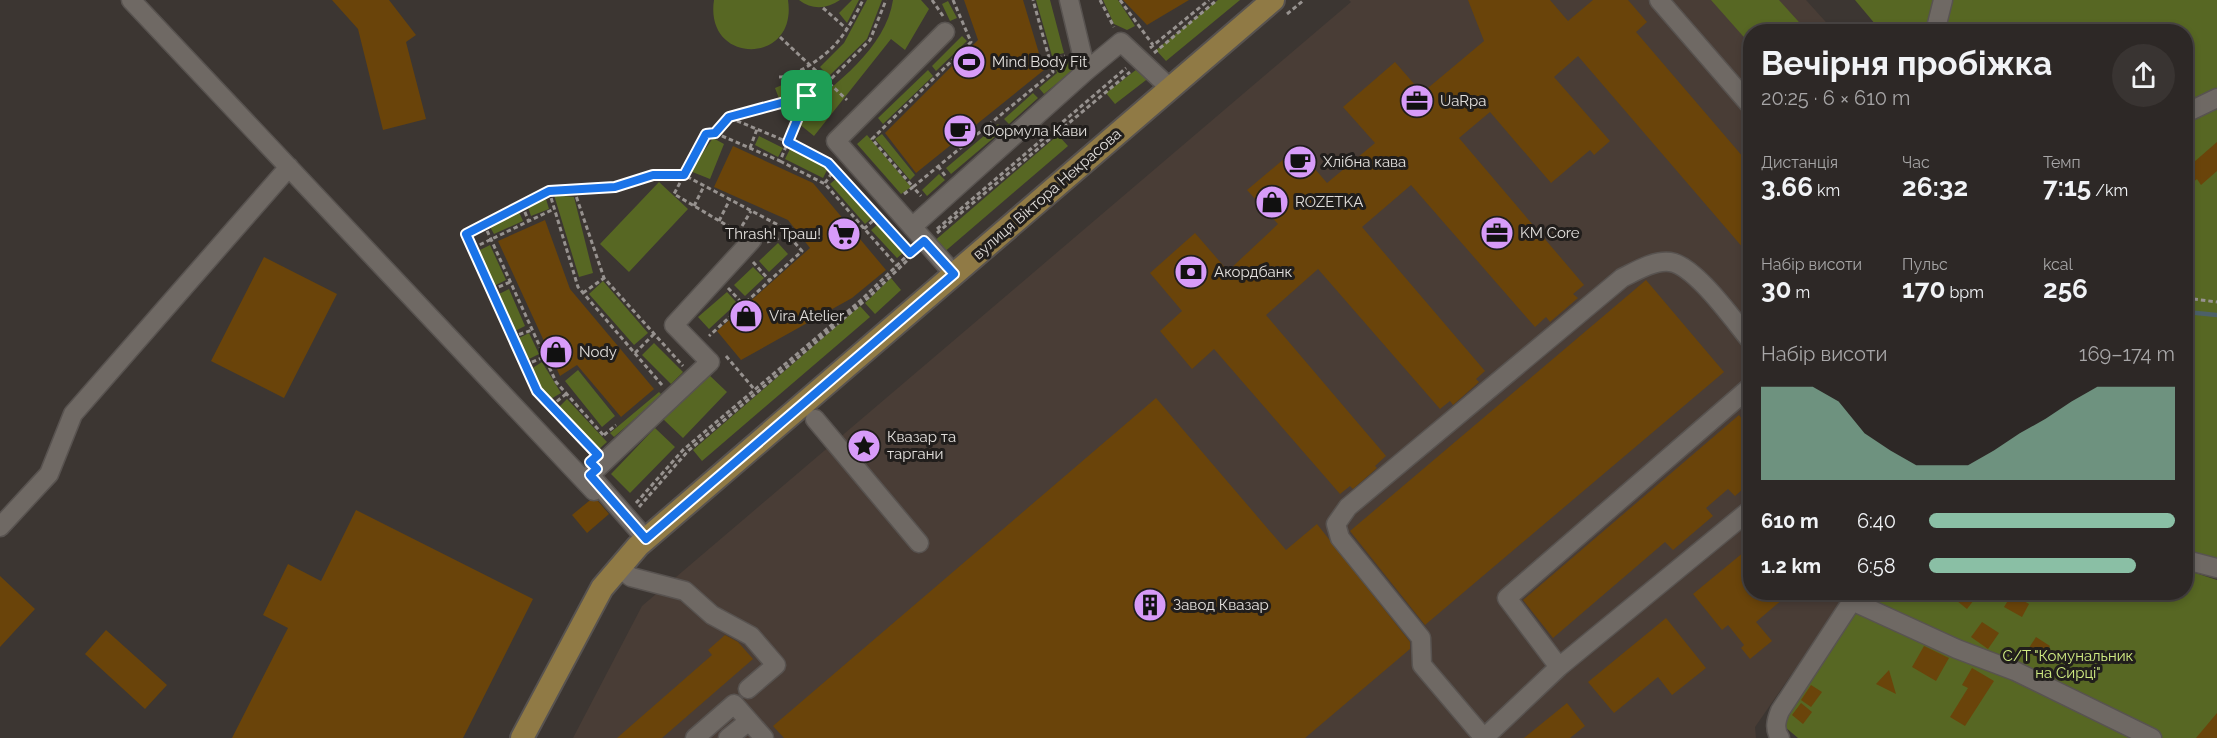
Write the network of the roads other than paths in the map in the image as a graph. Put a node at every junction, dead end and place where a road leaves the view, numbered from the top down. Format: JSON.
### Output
{"nodes":[{"id":1,"x":131,"y":0,"type":"edge"},
{"id":2,"x":1069,"y":0,"type":"edge"},
{"id":3,"x":1273,"y":0,"type":"edge"},
{"id":4,"x":1659,"y":0,"type":"edge"},
{"id":5,"x":1943,"y":0,"type":"edge"},
{"id":6,"x":1937,"y":24,"type":"edge"},
{"id":7,"x":945,"y":32,"type":"dead end"},
{"id":8,"x":1086,"y":71,"type":"junction"},
{"id":9,"x":1170,"y":88,"type":"junction"},
{"id":10,"x":1743,"y":97,"type":"edge"},
{"id":11,"x":2217,"y":98,"type":"edge"},
{"id":12,"x":2193,"y":110,"type":"edge"},
{"id":13,"x":289,"y":167,"type":"junction"},
{"id":14,"x":915,"y":240,"type":"junction"},
{"id":15,"x":746,"y":243,"type":"road end"},
{"id":16,"x":399,"y":268,"type":"dead end"},
{"id":17,"x":954,"y":274,"type":"junction"},
{"id":18,"x":1743,"y":332,"type":"edge"},
{"id":19,"x":1743,"y":393,"type":"edge"},
{"id":20,"x":815,"y":419,"type":"dead end"},
{"id":21,"x":594,"y":478,"type":"junction"},
{"id":22,"x":1743,"y":516,"type":"edge"},
{"id":23,"x":0,"y":527,"type":"edge"},
{"id":24,"x":646,"y":539,"type":"junction"},
{"id":25,"x":919,"y":543,"type":"dead end"},
{"id":26,"x":2193,"y":562,"type":"edge"},
{"id":27,"x":618,"y":567,"type":"junction"},
{"id":28,"x":2217,"y":568,"type":"edge"},
{"id":29,"x":1853,"y":600,"type":"edge"},
{"id":30,"x":1861,"y":600,"type":"edge"},
{"id":31,"x":1559,"y":667,"type":"junction"},
{"id":32,"x":748,"y":688,"type":"dead end"},
{"id":33,"x":749,"y":721,"type":"junction"},
{"id":34,"x":522,"y":738,"type":"edge"},
{"id":35,"x":694,"y":738,"type":"edge"},
{"id":36,"x":728,"y":738,"type":"edge"},
{"id":37,"x":764,"y":738,"type":"edge"},
{"id":38,"x":1484,"y":738,"type":"edge"},
{"id":39,"x":1780,"y":738,"type":"edge"},
{"id":40,"x":2152,"y":738,"type":"edge"}],
"edges":[{"from":1,"to":13,"type":"street"},
{"from":2,"to":8,"type":"street"},
{"from":3,"to":9,"type":"main road","name":"вулиця Віктора Некрасова"},
{"from":4,"to":10,"type":"street"},
{"from":5,"to":6,"type":"street"},
{"from":7,"to":14,"type":"street"},
{"from":8,"to":9,"type":"street"},
{"from":8,"to":14,"type":"street"},
{"from":9,"to":17,"type":"main road","name":"вулиця Віктора Некрасова"},
{"from":11,"to":12,"type":"street"},
{"from":13,"to":21,"type":"street"},
{"from":13,"to":23,"type":"street"},
{"from":14,"to":17,"type":"street"},
{"from":15,"to":21,"type":"street"},
{"from":16,"to":21,"type":"street"},
{"from":17,"to":24,"type":"main road","name":"вулиця Віктора Некрасова"},
{"from":18,"to":38,"type":"street"},
{"from":19,"to":31,"type":"street"},
{"from":20,"to":25,"type":"street"},
{"from":21,"to":24,"type":"street"},
{"from":22,"to":31,"type":"street"},
{"from":24,"to":27,"type":"main road","name":"вулиця Віктора Некрасова"},
{"from":26,"to":28,"type":"street"},
{"from":27,"to":32,"type":"street"},
{"from":27,"to":34,"type":"main road","name":"вулиця Віктора Некрасова"},
{"from":29,"to":39,"type":"street"},
{"from":30,"to":40,"type":"street"},
{"from":31,"to":38,"type":"street"},
{"from":33,"to":35,"type":"street"},
{"from":33,"to":36,"type":"street"},
{"from":33,"to":37,"type":"street"}]}
